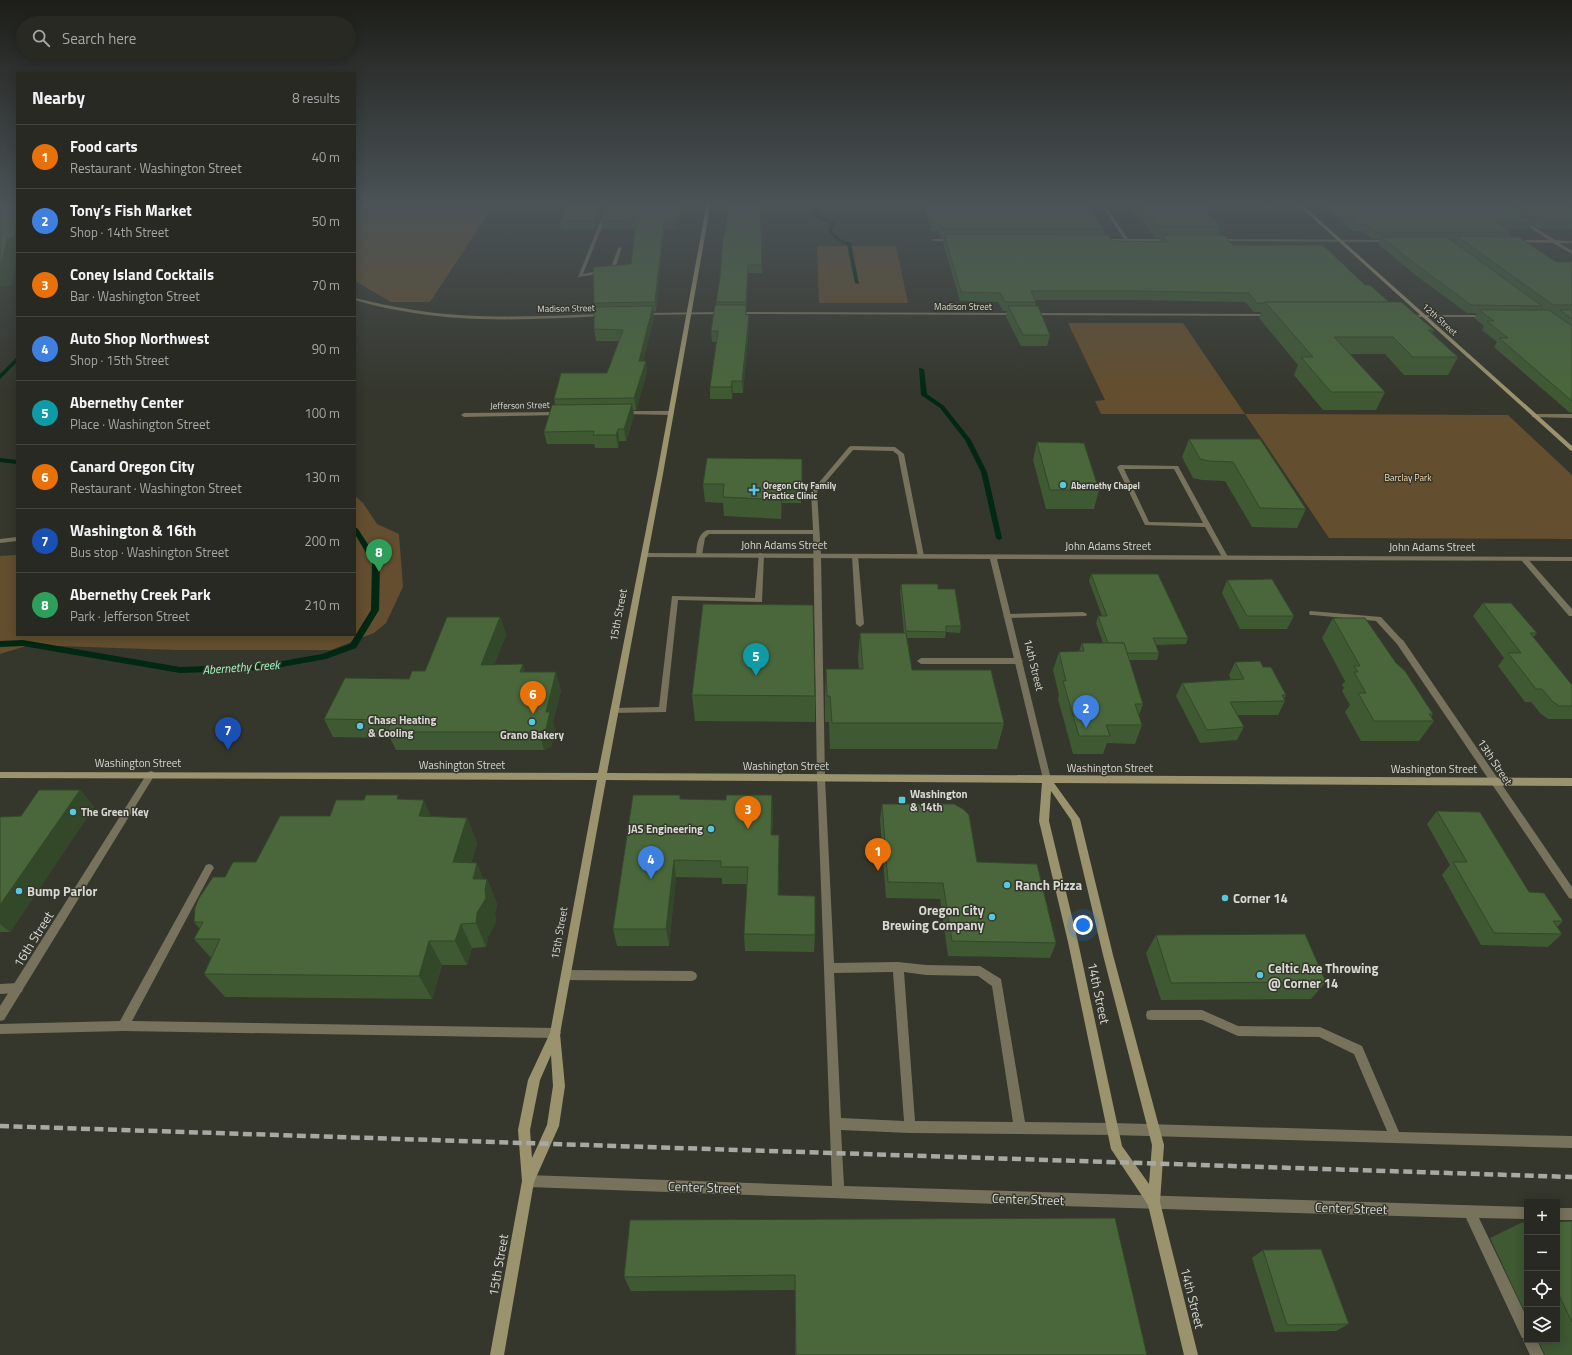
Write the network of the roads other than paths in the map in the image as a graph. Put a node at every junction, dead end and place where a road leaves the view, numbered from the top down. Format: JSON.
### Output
{"nodes":[{"id":1,"x":584,"y":265,"type":"edge"},
{"id":2,"x":615,"y":265,"type":"edge"},
{"id":3,"x":698,"y":265,"type":"edge"},
{"id":4,"x":1368,"y":265,"type":"edge"},
{"id":5,"x":356,"y":299,"type":"edge"},
{"id":6,"x":689,"y":313,"type":"junction"},
{"id":7,"x":640,"y":314,"type":"edge"},
{"id":8,"x":609,"y":315,"type":"edge"},
{"id":9,"x":1272,"y":315,"type":"edge"},
{"id":10,"x":1399,"y":316,"type":"edge"},
{"id":11,"x":1424,"y":316,"type":"junction"},
{"id":12,"x":1490,"y":316,"type":"edge"},
{"id":13,"x":671,"y":413,"type":"junction"},
{"id":14,"x":565,"y":414,"type":"edge"},
{"id":15,"x":619,"y":414,"type":"edge"},
{"id":16,"x":464,"y":415,"type":"dead end"},
{"id":17,"x":1534,"y":416,"type":"junction"},
{"id":18,"x":1572,"y":416,"type":"edge"},
{"id":19,"x":1572,"y":449,"type":"edge"},
{"id":20,"x":1207,"y":525,"type":"junction"},
{"id":21,"x":815,"y":532,"type":"junction"},
{"id":22,"x":16,"y":539,"type":"edge"},
{"id":23,"x":0,"y":541,"type":"edge"},
{"id":24,"x":644,"y":555,"type":"junction"},
{"id":25,"x":699,"y":555,"type":"junction"},
{"id":26,"x":761,"y":555,"type":"junction"},
{"id":27,"x":818,"y":556,"type":"junction"},
{"id":28,"x":855,"y":556,"type":"junction"},
{"id":29,"x":921,"y":556,"type":"junction"},
{"id":30,"x":993,"y":557,"type":"junction"},
{"id":31,"x":1225,"y":557,"type":"junction"},
{"id":32,"x":1524,"y":559,"type":"junction"},
{"id":33,"x":1572,"y":559,"type":"edge"},
{"id":34,"x":1313,"y":613,"type":"dead end"},
{"id":35,"x":1083,"y":614,"type":"dead end"},
{"id":36,"x":1572,"y":614,"type":"edge"},
{"id":37,"x":1007,"y":616,"type":"junction"},
{"id":38,"x":860,"y":624,"type":"dead end"},
{"id":39,"x":921,"y":661,"type":"dead end"},
{"id":40,"x":1019,"y":661,"type":"junction"},
{"id":41,"x":614,"y":711,"type":"junction"},
{"id":42,"x":151,"y":774,"type":"junction"},
{"id":43,"x":0,"y":775,"type":"edge"},
{"id":44,"x":602,"y":777,"type":"junction"},
{"id":45,"x":821,"y":778,"type":"junction"},
{"id":46,"x":1047,"y":779,"type":"junction"},
{"id":47,"x":1494,"y":782,"type":"junction"},
{"id":48,"x":1572,"y":782,"type":"edge"},
{"id":49,"x":209,"y":868,"type":"dead end"},
{"id":50,"x":1572,"y":895,"type":"edge"},
{"id":51,"x":898,"y":967,"type":"junction"},
{"id":52,"x":828,"y":968,"type":"junction"},
{"id":53,"x":566,"y":975,"type":"junction"},
{"id":54,"x":692,"y":976,"type":"dead end"},
{"id":55,"x":18,"y":988,"type":"junction"},
{"id":56,"x":0,"y":989,"type":"edge"},
{"id":57,"x":1151,"y":1015,"type":"dead end"},
{"id":58,"x":0,"y":1016,"type":"edge"},
{"id":59,"x":123,"y":1026,"type":"junction"},
{"id":60,"x":0,"y":1029,"type":"edge"},
{"id":61,"x":555,"y":1033,"type":"junction"},
{"id":62,"x":835,"y":1124,"type":"junction"},
{"id":63,"x":910,"y":1127,"type":"junction"},
{"id":64,"x":1020,"y":1127,"type":"junction"},
{"id":65,"x":1113,"y":1129,"type":"junction"},
{"id":66,"x":1154,"y":1131,"type":"junction"},
{"id":67,"x":1396,"y":1138,"type":"junction"},
{"id":68,"x":1572,"y":1142,"type":"edge"},
{"id":69,"x":528,"y":1181,"type":"junction"},
{"id":70,"x":838,"y":1192,"type":"junction"},
{"id":71,"x":1154,"y":1202,"type":"junction"},
{"id":72,"x":1470,"y":1212,"type":"junction"},
{"id":73,"x":1524,"y":1213,"type":"edge"},
{"id":74,"x":1560,"y":1214,"type":"edge"},
{"id":75,"x":1572,"y":1214,"type":"edge"},
{"id":76,"x":1524,"y":1327,"type":"edge"},
{"id":77,"x":1531,"y":1343,"type":"edge"},
{"id":78,"x":497,"y":1355,"type":"edge"},
{"id":79,"x":1191,"y":1355,"type":"edge"},
{"id":80,"x":1537,"y":1355,"type":"edge"}],
"edges":[{"from":1,"to":2,"type":"street"},
{"from":3,"to":6,"type":"street","name":"15th Street"},
{"from":4,"to":11,"type":"street","name":"12th Street"},
{"from":5,"to":8,"type":"street","name":"Madison Street"},
{"from":6,"to":7,"type":"street","name":"Madison Street"},
{"from":6,"to":9,"type":"street","name":"Madison Street"},
{"from":6,"to":13,"type":"street","name":"15th Street"},
{"from":10,"to":11,"type":"street"},
{"from":11,"to":12,"type":"street"},
{"from":11,"to":17,"type":"street","name":"12th Street"},
{"from":13,"to":15,"type":"street"},
{"from":13,"to":24,"type":"street","name":"15th Street"},
{"from":14,"to":16,"type":"street","name":"Jefferson Street"},
{"from":17,"to":18,"type":"street"},
{"from":17,"to":19,"type":"street","name":"12th Street"},
{"from":20,"to":20,"type":"street"},
{"from":20,"to":31,"type":"street"},
{"from":21,"to":25,"type":"street"},
{"from":21,"to":27,"type":"street"},
{"from":21,"to":29,"type":"street"},
{"from":22,"to":23,"type":"street"},
{"from":24,"to":25,"type":"street","name":"John Adams Street"},
{"from":24,"to":41,"type":"street","name":"15th Street"},
{"from":25,"to":26,"type":"street","name":"John Adams Street"},
{"from":26,"to":27,"type":"street","name":"John Adams Street"},
{"from":26,"to":41,"type":"street"},
{"from":27,"to":28,"type":"street","name":"John Adams Street"},
{"from":27,"to":45,"type":"street"},
{"from":28,"to":29,"type":"street","name":"John Adams Street"},
{"from":28,"to":38,"type":"street"},
{"from":29,"to":30,"type":"street","name":"John Adams Street"},
{"from":30,"to":31,"type":"street","name":"John Adams Street"},
{"from":30,"to":37,"type":"street","name":"14th Street"},
{"from":31,"to":32,"type":"street","name":"John Adams Street"},
{"from":32,"to":33,"type":"street","name":"John Adams Street"},
{"from":32,"to":36,"type":"street"},
{"from":34,"to":47,"type":"street","name":"13th Street"},
{"from":35,"to":37,"type":"street"},
{"from":37,"to":40,"type":"street","name":"14th Street"},
{"from":39,"to":40,"type":"street"},
{"from":40,"to":46,"type":"street","name":"14th Street"},
{"from":41,"to":44,"type":"street","name":"15th Street"},
{"from":42,"to":43,"type":"street","name":"Washington Street"},
{"from":42,"to":44,"type":"street","name":"Washington Street"},
{"from":42,"to":55,"type":"street","name":"16th Street"},
{"from":44,"to":45,"type":"street","name":"Washington Street"},
{"from":44,"to":53,"type":"street","name":"15th Street"},
{"from":45,"to":46,"type":"street","name":"Washington Street"},
{"from":45,"to":52,"type":"street"},
{"from":46,"to":47,"type":"street","name":"Washington Street"},
{"from":46,"to":65,"type":"street","name":"14th Street"},
{"from":46,"to":66,"type":"street","name":"14th Street"},
{"from":47,"to":48,"type":"street","name":"Washington Street"},
{"from":47,"to":50,"type":"street","name":"13th Street"},
{"from":49,"to":59,"type":"street"},
{"from":51,"to":52,"type":"street"},
{"from":51,"to":63,"type":"street"},
{"from":51,"to":64,"type":"street"},
{"from":52,"to":62,"type":"street"},
{"from":53,"to":54,"type":"street"},
{"from":53,"to":61,"type":"street","name":"15th Street"},
{"from":55,"to":56,"type":"street"},
{"from":55,"to":58,"type":"street","name":"16th Street"},
{"from":57,"to":67,"type":"street"},
{"from":59,"to":60,"type":"street"},
{"from":59,"to":61,"type":"street"},
{"from":61,"to":69,"type":"street","name":"15th Street"},
{"from":61,"to":69,"type":"street","name":"15th Street"},
{"from":62,"to":63,"type":"street"},
{"from":62,"to":70,"type":"street"},
{"from":63,"to":64,"type":"street"},
{"from":64,"to":65,"type":"street"},
{"from":65,"to":66,"type":"street"},
{"from":65,"to":71,"type":"street","name":"14th Street"},
{"from":66,"to":67,"type":"street"},
{"from":66,"to":71,"type":"street","name":"14th Street"},
{"from":67,"to":68,"type":"street"},
{"from":69,"to":70,"type":"street","name":"Center Street"},
{"from":69,"to":78,"type":"street","name":"15th Street"},
{"from":70,"to":71,"type":"street","name":"Center Street"},
{"from":71,"to":72,"type":"street","name":"Center Street"},
{"from":71,"to":79,"type":"street","name":"14th Street"},
{"from":72,"to":73,"type":"street","name":"Center Street"},
{"from":72,"to":76,"type":"street"},
{"from":74,"to":75,"type":"street"},
{"from":77,"to":80,"type":"street"}]}
